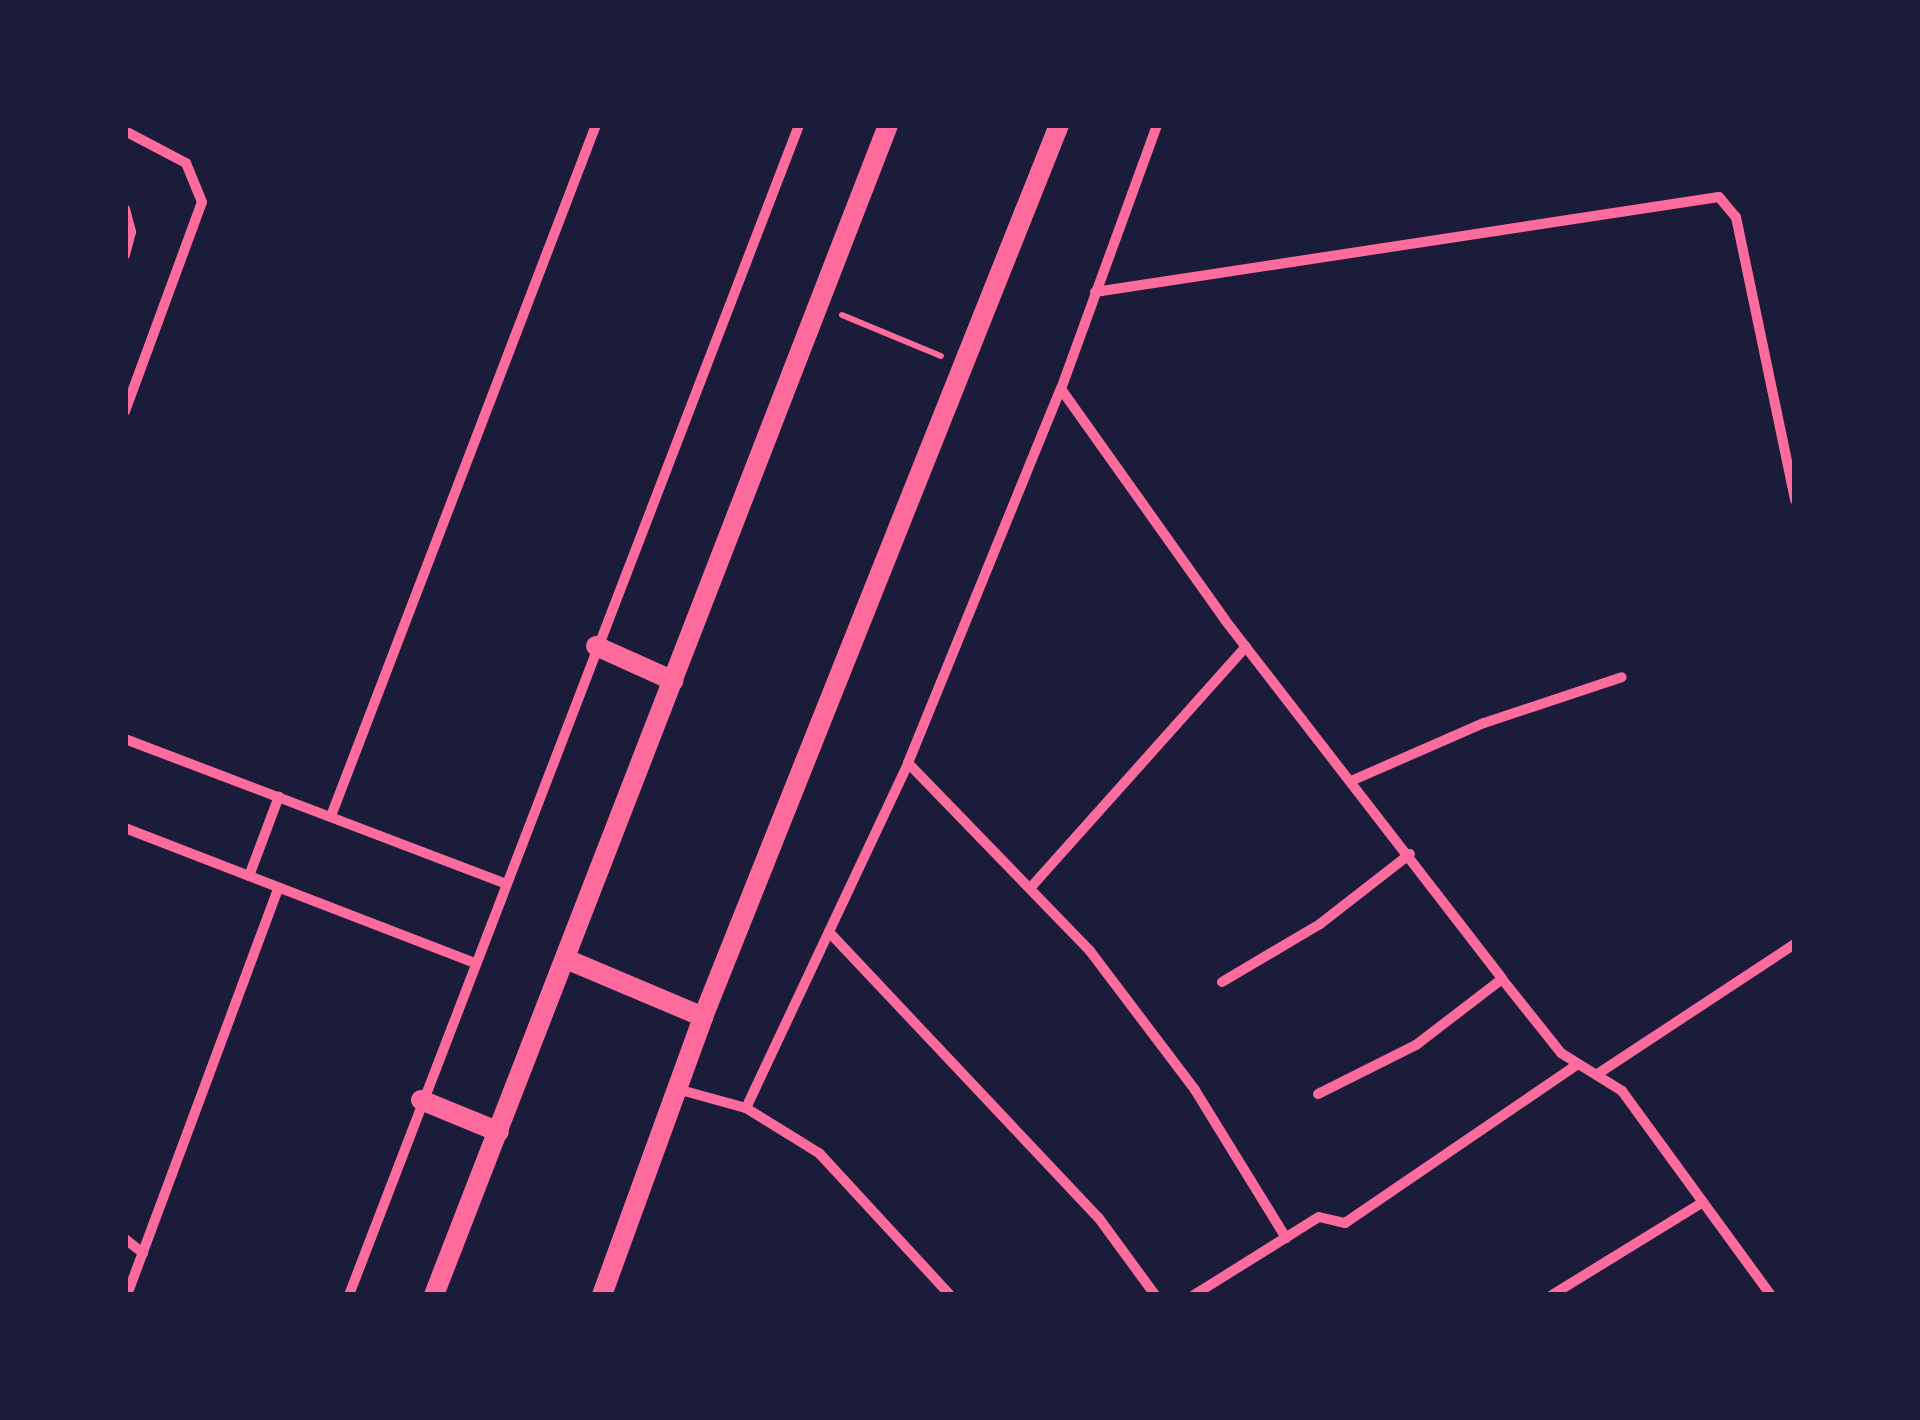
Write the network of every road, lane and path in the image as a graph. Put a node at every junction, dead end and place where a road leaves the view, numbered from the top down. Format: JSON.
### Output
{"nodes":[{"id":1,"x":596,"y":125,"type":"edge"},
{"id":2,"x":800,"y":125,"type":"edge"},
{"id":3,"x":888,"y":125,"type":"edge"},
{"id":4,"x":1059,"y":125,"type":"edge"},
{"id":5,"x":1157,"y":125,"type":"edge"},
{"id":6,"x":125,"y":131,"type":"edge"},
{"id":7,"x":125,"y":209,"type":"edge"},
{"id":8,"x":125,"y":254,"type":"edge"},
{"id":9,"x":1095,"y":292,"type":"junction"},
{"id":10,"x":818,"y":305,"type":"junction"},
{"id":11,"x":966,"y":366,"type":"junction"},
{"id":12,"x":1061,"y":389,"type":"junction"},
{"id":13,"x":125,"y":411,"type":"edge"},
{"id":14,"x":1795,"y":500,"type":"edge"},
{"id":15,"x":596,"y":646,"type":"junction"},
{"id":16,"x":1246,"y":647,"type":"junction"},
{"id":17,"x":1622,"y":677,"type":"dead end"},
{"id":18,"x":674,"y":681,"type":"junction"},
{"id":19,"x":125,"y":739,"type":"edge"},
{"id":20,"x":908,"y":763,"type":"junction"},
{"id":21,"x":1351,"y":781,"type":"junction"},
{"id":22,"x":279,"y":796,"type":"junction"},
{"id":23,"x":331,"y":816,"type":"junction"},
{"id":24,"x":125,"y":828,"type":"edge"},
{"id":25,"x":1410,"y":854,"type":"junction"},
{"id":26,"x":248,"y":876,"type":"junction"},
{"id":27,"x":504,"y":883,"type":"junction"},
{"id":28,"x":1032,"y":886,"type":"junction"},
{"id":29,"x":278,"y":888,"type":"junction"},
{"id":30,"x":829,"y":932,"type":"junction"},
{"id":31,"x":1795,"y":944,"type":"edge"},
{"id":32,"x":566,"y":959,"type":"junction"},
{"id":33,"x":474,"y":963,"type":"junction"},
{"id":34,"x":1502,"y":979,"type":"junction"},
{"id":35,"x":1222,"y":982,"type":"dead end"},
{"id":36,"x":703,"y":1017,"type":"junction"},
{"id":37,"x":1577,"y":1065,"type":"junction"},
{"id":38,"x":1599,"y":1073,"type":"junction"},
{"id":39,"x":676,"y":1089,"type":"junction"},
{"id":40,"x":1318,"y":1094,"type":"dead end"},
{"id":41,"x":421,"y":1100,"type":"junction"},
{"id":42,"x":746,"y":1108,"type":"junction"},
{"id":43,"x":499,"y":1132,"type":"junction"},
{"id":44,"x":1703,"y":1202,"type":"junction"},
{"id":45,"x":125,"y":1238,"type":"edge"},
{"id":46,"x":1286,"y":1238,"type":"junction"},
{"id":47,"x":144,"y":1253,"type":"junction"},
{"id":48,"x":127,"y":1295,"type":"edge"},
{"id":49,"x":349,"y":1295,"type":"edge"},
{"id":50,"x":434,"y":1295,"type":"edge"},
{"id":51,"x":602,"y":1295,"type":"edge"},
{"id":52,"x":950,"y":1295,"type":"edge"},
{"id":53,"x":1155,"y":1295,"type":"edge"},
{"id":54,"x":1194,"y":1295,"type":"edge"},
{"id":55,"x":1552,"y":1295,"type":"edge"},
{"id":56,"x":1771,"y":1295,"type":"edge"}],
"edges":[{"from":1,"to":23,"type":"street"},
{"from":2,"to":15,"type":"street"},
{"from":3,"to":10,"type":"main road"},
{"from":4,"to":11,"type":"main road"},
{"from":5,"to":9,"type":"street"},
{"from":6,"to":13,"type":"street"},
{"from":7,"to":8,"type":"street"},
{"from":9,"to":12,"type":"street"},
{"from":9,"to":14,"type":"street"},
{"from":10,"to":11,"type":"path"},
{"from":10,"to":18,"type":"main road"},
{"from":11,"to":36,"type":"main road"},
{"from":12,"to":16,"type":"street"},
{"from":12,"to":20,"type":"street"},
{"from":15,"to":18,"type":"main road"},
{"from":15,"to":27,"type":"street"},
{"from":16,"to":21,"type":"street"},
{"from":16,"to":28,"type":"street"},
{"from":17,"to":21,"type":"street"},
{"from":18,"to":32,"type":"main road"},
{"from":19,"to":22,"type":"street"},
{"from":20,"to":28,"type":"street"},
{"from":20,"to":30,"type":"street"},
{"from":21,"to":25,"type":"street"},
{"from":22,"to":23,"type":"street"},
{"from":22,"to":26,"type":"street"},
{"from":23,"to":27,"type":"street"},
{"from":24,"to":26,"type":"street"},
{"from":25,"to":34,"type":"street"},
{"from":25,"to":35,"type":"street"},
{"from":26,"to":29,"type":"street"},
{"from":27,"to":33,"type":"street"},
{"from":28,"to":46,"type":"street"},
{"from":29,"to":33,"type":"street"},
{"from":29,"to":47,"type":"street"},
{"from":30,"to":42,"type":"street"},
{"from":30,"to":53,"type":"street"},
{"from":31,"to":38,"type":"street"},
{"from":32,"to":36,"type":"main road"},
{"from":32,"to":43,"type":"main road"},
{"from":33,"to":41,"type":"street"},
{"from":34,"to":37,"type":"street"},
{"from":34,"to":40,"type":"street"},
{"from":36,"to":39,"type":"main road"},
{"from":37,"to":38,"type":"street"},
{"from":37,"to":46,"type":"street"},
{"from":38,"to":44,"type":"street"},
{"from":39,"to":42,"type":"street"},
{"from":39,"to":51,"type":"main road"},
{"from":41,"to":43,"type":"main road"},
{"from":41,"to":49,"type":"street"},
{"from":42,"to":52,"type":"street"},
{"from":43,"to":50,"type":"main road"},
{"from":44,"to":55,"type":"street"},
{"from":44,"to":56,"type":"street"},
{"from":45,"to":47,"type":"street"},
{"from":46,"to":54,"type":"street"},
{"from":47,"to":48,"type":"street"}]}
